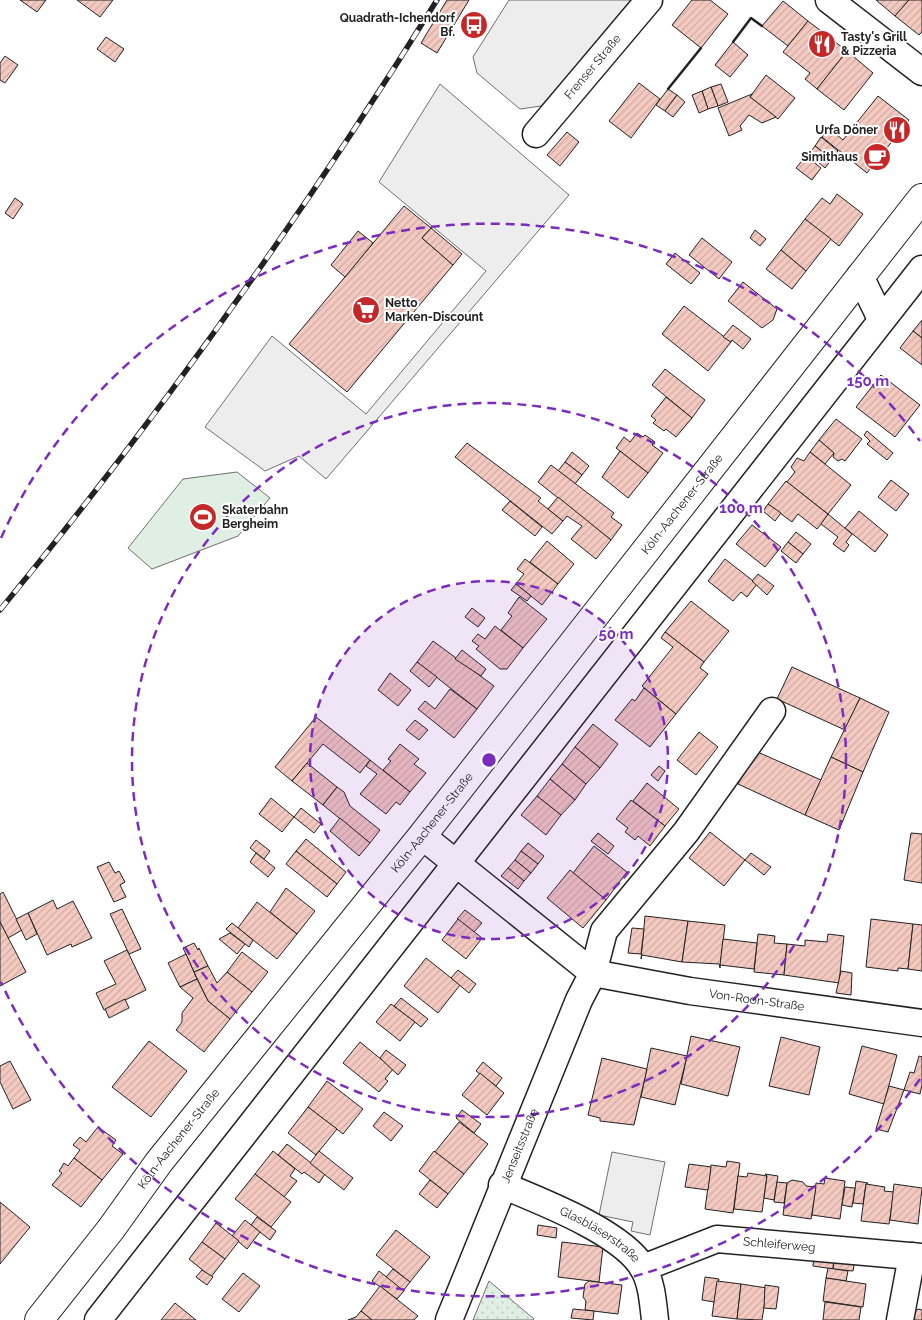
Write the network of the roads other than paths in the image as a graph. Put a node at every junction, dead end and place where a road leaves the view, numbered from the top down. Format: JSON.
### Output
{"nodes":[{"id":1,"x":649,"y":0,"type":"edge"},
{"id":2,"x":829,"y":0,"type":"edge"},
{"id":3,"x":922,"y":72,"type":"edge"},
{"id":4,"x":536,"y":134,"type":"dead end"},
{"id":5,"x":922,"y":198,"type":"edge"},
{"id":6,"x":922,"y":269,"type":"edge"},
{"id":7,"x":860,"y":276,"type":"junction"},
{"id":8,"x":881,"y":319,"type":"junction"},
{"id":9,"x":772,"y":711,"type":"dead end"},
{"id":10,"x":422,"y":836,"type":"junction"},
{"id":11,"x":457,"y":864,"type":"junction"},
{"id":12,"x":593,"y":974,"type":"junction"},
{"id":13,"x":922,"y":1023,"type":"edge"},
{"id":14,"x":502,"y":1185,"type":"junction"},
{"id":15,"x":917,"y":1257,"type":"edge"},
{"id":16,"x":643,"y":1268,"type":"junction"},
{"id":17,"x":39,"y":1320,"type":"edge"},
{"id":18,"x":98,"y":1320,"type":"edge"},
{"id":19,"x":449,"y":1320,"type":"edge"},
{"id":20,"x":654,"y":1320,"type":"edge"},
{"id":21,"x":900,"y":1320,"type":"edge"}],
"edges":[{"from":1,"to":4,"type":"street","name":"Frenser Straße"},
{"from":2,"to":3,"type":"street"},
{"from":5,"to":7,"type":"main road","name":"Köln-Aachener-Straße"},
{"from":6,"to":8,"type":"street"},
{"from":7,"to":8,"type":"street"},
{"from":7,"to":10,"type":"main road","name":"Köln-Aachener-Straße"},
{"from":8,"to":11,"type":"street"},
{"from":9,"to":12,"type":"street"},
{"from":10,"to":11,"type":"street","name":"Von-Roon-Straße"},
{"from":10,"to":17,"type":"main road","name":"Köln-Aachener-Straße"},
{"from":11,"to":12,"type":"street","name":"Von-Roon-Straße"},
{"from":11,"to":18,"type":"street"},
{"from":12,"to":13,"type":"street","name":"Von-Roon-Straße"},
{"from":12,"to":14,"type":"street","name":"Jenseitsstraße"},
{"from":14,"to":16,"type":"street","name":"Glasbläserstraße"},
{"from":14,"to":19,"type":"street","name":"Jenseitsstraße"},
{"from":15,"to":16,"type":"street","name":"Schleiferweg"},
{"from":15,"to":21,"type":"street"},
{"from":16,"to":20,"type":"street","name":"Glasbläserstraße"}]}
